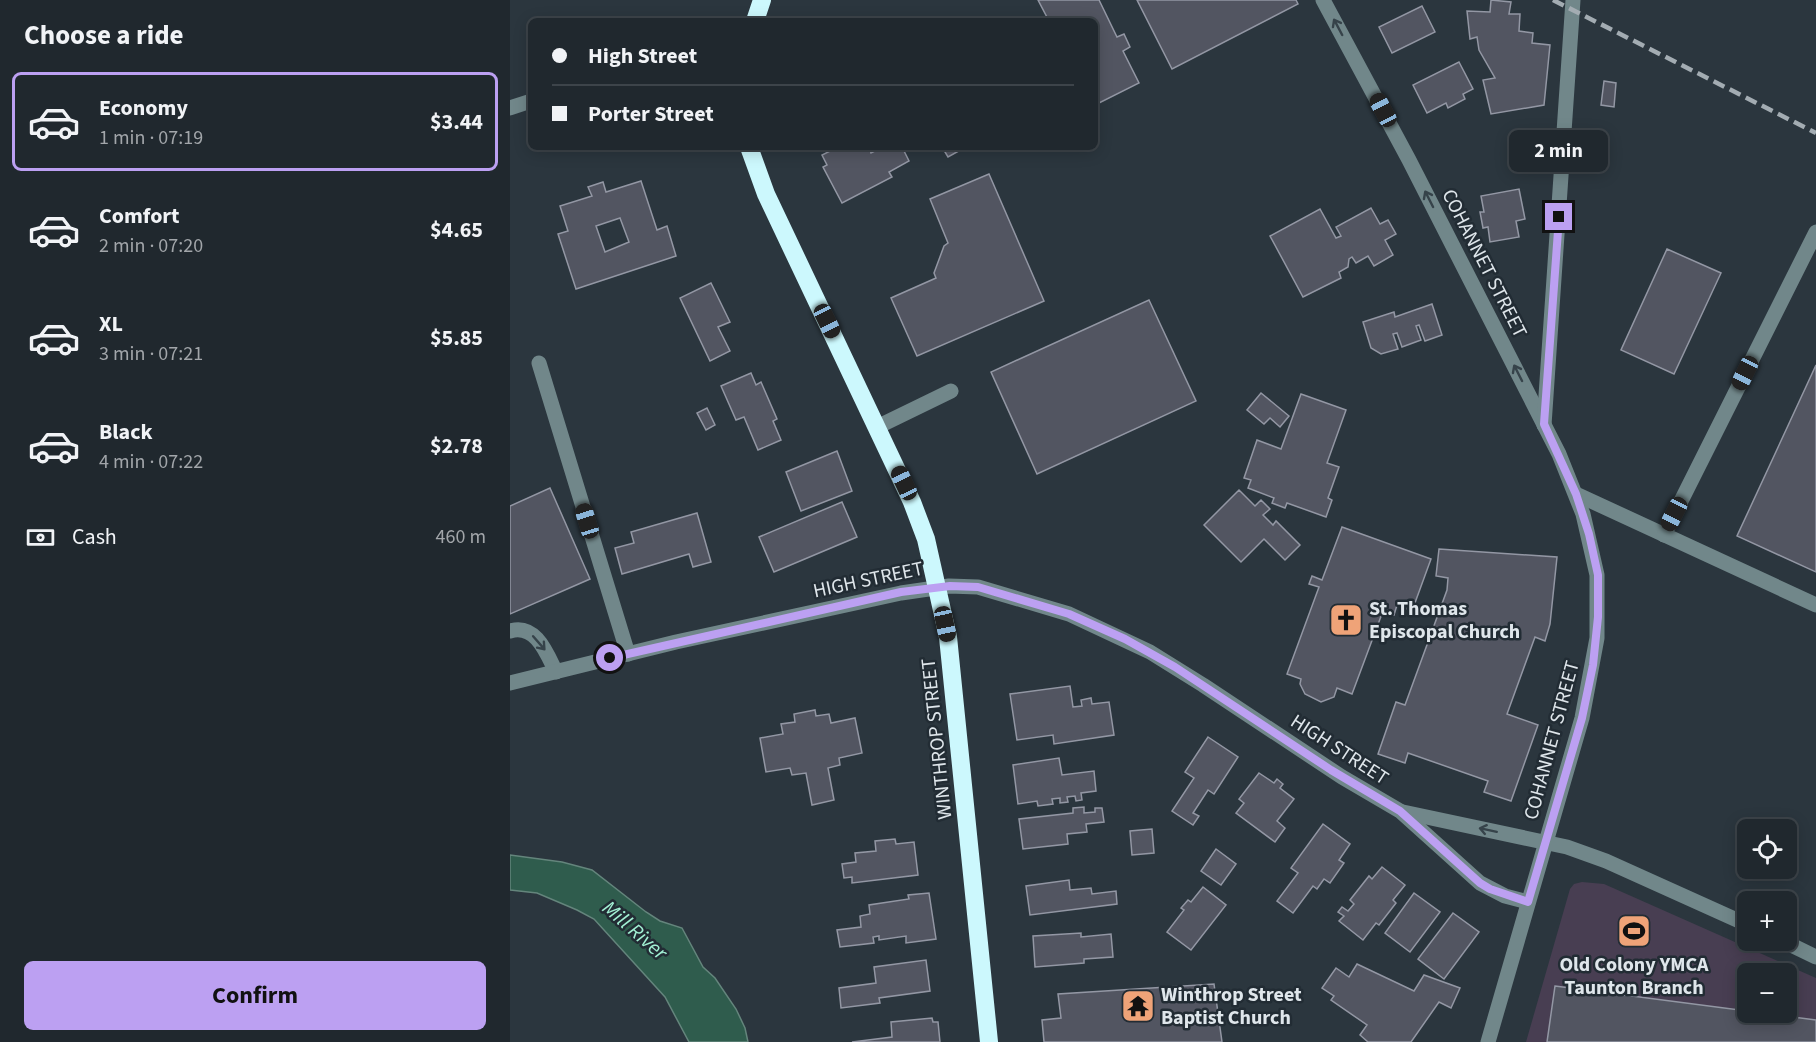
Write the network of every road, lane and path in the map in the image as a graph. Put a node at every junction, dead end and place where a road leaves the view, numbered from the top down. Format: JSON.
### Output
{"nodes":[{"id":1,"x":762,"y":0,"type":"edge"},
{"id":2,"x":1323,"y":0,"type":"edge"},
{"id":3,"x":1573,"y":0,"type":"edge"},
{"id":4,"x":756,"y":18,"type":"edge"},
{"id":5,"x":528,"y":102,"type":"edge"},
{"id":6,"x":510,"y":108,"type":"edge"},
{"id":7,"x":751,"y":150,"type":"edge"},
{"id":8,"x":1816,"y":232,"type":"edge"},
{"id":9,"x":539,"y":363,"type":"dead end"},
{"id":10,"x":951,"y":391,"type":"dead end"},
{"id":11,"x":1544,"y":424,"type":"junction"},
{"id":12,"x":877,"y":427,"type":"junction"},
{"id":13,"x":1576,"y":494,"type":"junction"},
{"id":14,"x":1664,"y":535,"type":"junction"},
{"id":15,"x":938,"y":587,"type":"junction"},
{"id":16,"x":1816,"y":605,"type":"edge"},
{"id":17,"x":510,"y":631,"type":"edge"},
{"id":18,"x":628,"y":654,"type":"junction"},
{"id":19,"x":556,"y":672,"type":"junction"},
{"id":20,"x":510,"y":683,"type":"edge"},
{"id":21,"x":1400,"y":811,"type":"junction"},
{"id":22,"x":1546,"y":842,"type":"junction"},
{"id":23,"x":1528,"y":902,"type":"junction"},
{"id":24,"x":1737,"y":920,"type":"edge"},
{"id":25,"x":1797,"y":948,"type":"edge"},
{"id":26,"x":1816,"y":957,"type":"edge"},
{"id":27,"x":989,"y":1042,"type":"edge"},
{"id":28,"x":1488,"y":1042,"type":"edge"}],
"edges":[{"from":1,"to":4,"type":"highway"},
{"from":11,"to":2,"type":"street","name":"COHANNET STREET","one_way":true},
{"from":3,"to":11,"type":"street"},
{"from":5,"to":6,"type":"street"},
{"from":7,"to":12,"type":"highway","name":"WINTHROP STREET"},
{"from":8,"to":14,"type":"street"},
{"from":9,"to":18,"type":"street"},
{"from":10,"to":12,"type":"street"},
{"from":11,"to":13,"type":"street","name":"COHANNET STREET"},
{"from":12,"to":15,"type":"highway","name":"WINTHROP STREET"},
{"from":13,"to":14,"type":"street"},
{"from":13,"to":22,"type":"street","name":"COHANNET STREET"},
{"from":14,"to":16,"type":"street"},
{"from":15,"to":18,"type":"street","name":"HIGH STREET"},
{"from":15,"to":21,"type":"street","name":"HIGH STREET"},
{"from":15,"to":27,"type":"highway","name":"WINTHROP STREET"},
{"from":17,"to":19,"type":"street","one_way":true},
{"from":18,"to":19,"type":"street","name":"HIGH STREET"},
{"from":19,"to":20,"type":"street","name":"HIGH STREET"},
{"from":22,"to":21,"type":"street","name":"HIGH STREET","one_way":true},
{"from":21,"to":23,"type":"street","name":"HIGH STREET"},
{"from":22,"to":23,"type":"street","name":"COHANNET STREET"},
{"from":22,"to":24,"type":"street","name":"HIGH STREET"},
{"from":23,"to":28,"type":"street","name":"COHANNET STREET"},
{"from":25,"to":26,"type":"street"}]}
